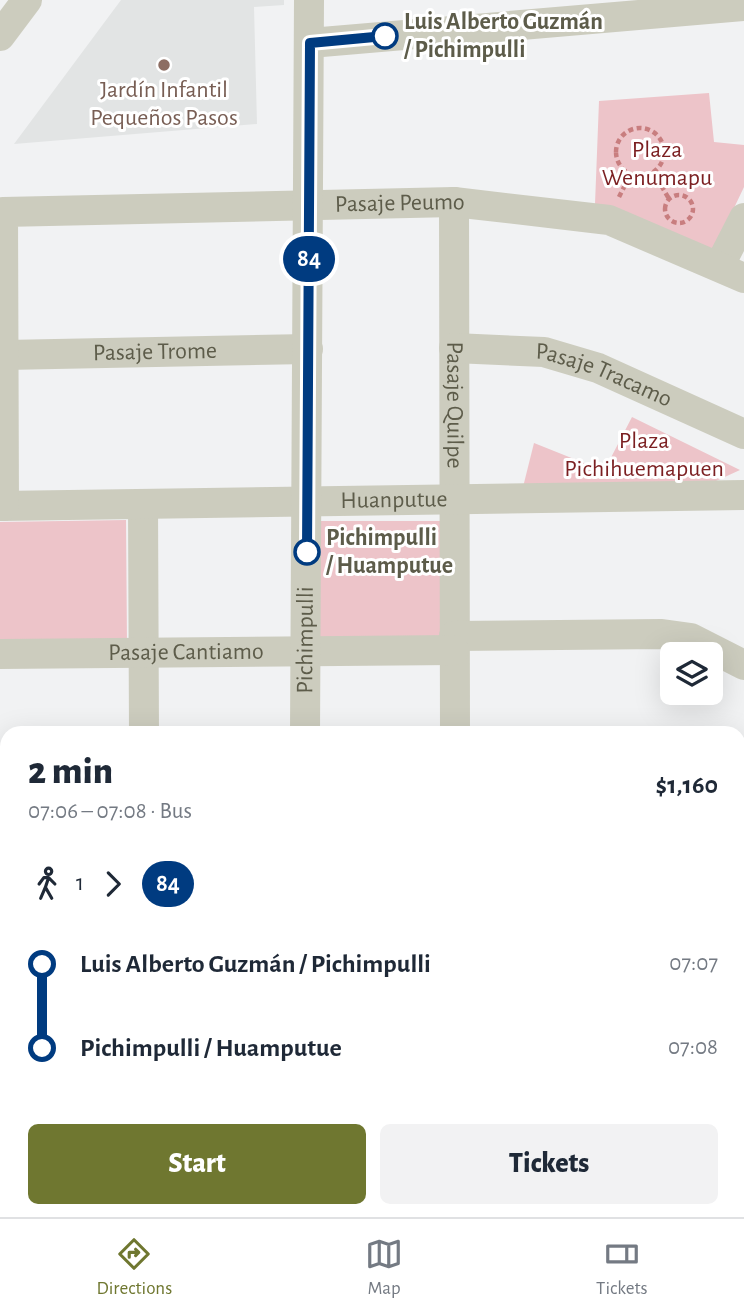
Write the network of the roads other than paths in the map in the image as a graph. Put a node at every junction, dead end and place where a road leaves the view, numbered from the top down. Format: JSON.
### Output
{"nodes":[{"id":1,"x":27,"y":0,"type":"edge"},
{"id":2,"x":309,"y":0,"type":"edge"},
{"id":3,"x":499,"y":0,"type":"edge"},
{"id":4,"x":744,"y":6,"type":"edge"},
{"id":5,"x":639,"y":7,"type":"edge"},
{"id":6,"x":486,"y":28,"type":"junction"},
{"id":7,"x":0,"y":36,"type":"edge"},
{"id":8,"x":310,"y":43,"type":"junction"},
{"id":9,"x":454,"y":202,"type":"junction"},
{"id":10,"x":309,"y":205,"type":"junction"},
{"id":11,"x":744,"y":218,"type":"edge"},
{"id":12,"x":732,"y":272,"type":"edge"},
{"id":13,"x":454,"y":348,"type":"junction"},
{"id":14,"x":308,"y":349,"type":"junction"},
{"id":15,"x":5,"y":355,"type":"junction"},
{"id":16,"x":744,"y":434,"type":"edge"},
{"id":17,"x":454,"y":500,"type":"junction"},
{"id":18,"x":744,"y":500,"type":"edge"},
{"id":19,"x":307,"y":502,"type":"junction"},
{"id":20,"x":143,"y":504,"type":"junction"},
{"id":21,"x":2,"y":506,"type":"edge"},
{"id":22,"x":454,"y":643,"type":"junction"},
{"id":23,"x":306,"y":651,"type":"junction"},
{"id":24,"x":143,"y":652,"type":"junction"},
{"id":25,"x":0,"y":654,"type":"edge"},
{"id":26,"x":744,"y":665,"type":"edge"},
{"id":27,"x":144,"y":726,"type":"edge"},
{"id":28,"x":306,"y":726,"type":"edge"},
{"id":29,"x":454,"y":726,"type":"edge"}],
"edges":[{"from":1,"to":7,"type":"street"},
{"from":2,"to":8,"type":"street","name":"Pichimpulli"},
{"from":3,"to":6,"type":"street"},
{"from":4,"to":5,"type":"street"},
{"from":5,"to":6,"type":"street"},
{"from":6,"to":8,"type":"street"},
{"from":8,"to":10,"type":"street","name":"Pichimpulli"},
{"from":9,"to":10,"type":"street","name":"Pasaje Peumo"},
{"from":9,"to":12,"type":"street","name":"Pasaje Peumo"},
{"from":9,"to":13,"type":"street","name":"Pasaje Quilpe"},
{"from":10,"to":14,"type":"street","name":"Pichimpulli"},
{"from":10,"to":15,"type":"street","name":"Pasaje Peumo"},
{"from":11,"to":12,"type":"street"},
{"from":13,"to":16,"type":"street","name":"Pasaje Tracamo"},
{"from":13,"to":17,"type":"street","name":"Pasaje Quilpe"},
{"from":14,"to":15,"type":"street","name":"Pasaje Trome"},
{"from":14,"to":19,"type":"street","name":"Pichimpulli"},
{"from":15,"to":21,"type":"street"},
{"from":17,"to":18,"type":"street","name":"Huanputue"},
{"from":17,"to":19,"type":"street","name":"Huanputue"},
{"from":17,"to":22,"type":"street","name":"Pasaje Quilpe"},
{"from":19,"to":20,"type":"street","name":"Huanputue"},
{"from":19,"to":23,"type":"street","name":"Pichimpulli"},
{"from":20,"to":21,"type":"street","name":"Huanputue"},
{"from":20,"to":24,"type":"street"},
{"from":22,"to":23,"type":"street","name":"Pasaje Cantiamo"},
{"from":22,"to":26,"type":"street","name":"Pasaje Cantiamo"},
{"from":22,"to":29,"type":"street","name":"Pasaje Quilpe"},
{"from":23,"to":24,"type":"street","name":"Pasaje Cantiamo"},
{"from":23,"to":28,"type":"street","name":"Pichimpulli"},
{"from":24,"to":25,"type":"street","name":"Pasaje Cantiamo"},
{"from":24,"to":27,"type":"street"}]}
